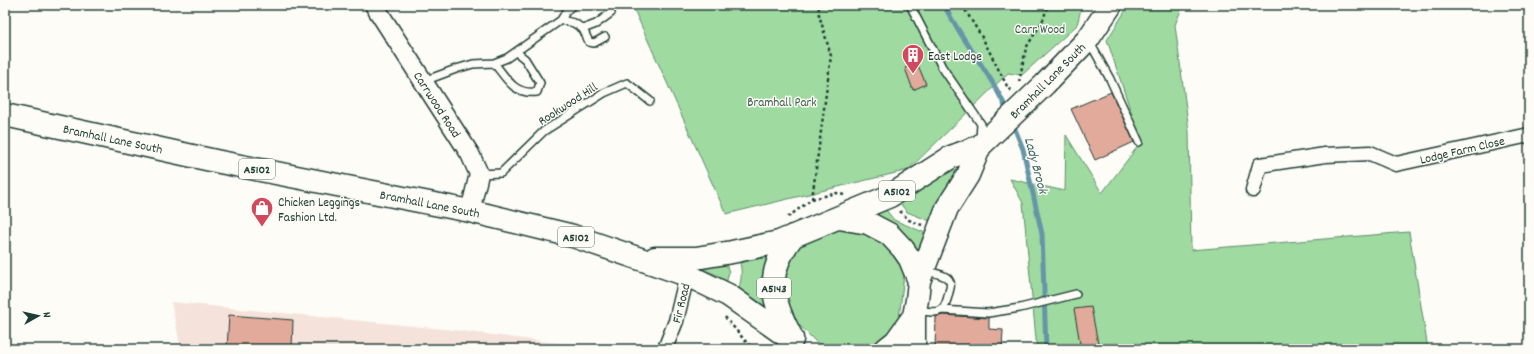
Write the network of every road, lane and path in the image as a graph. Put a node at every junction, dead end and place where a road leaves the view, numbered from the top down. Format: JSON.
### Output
{"nodes":[{"id":1,"x":374,"y":5,"type":"edge"},
{"id":2,"x":573,"y":5,"type":"edge"},
{"id":3,"x":820,"y":5,"type":"edge"},
{"id":4,"x":910,"y":5,"type":"edge"},
{"id":5,"x":962,"y":5,"type":"edge"},
{"id":6,"x":1048,"y":5,"type":"edge"},
{"id":7,"x":1110,"y":7,"type":"edge"},
{"id":8,"x":611,"y":13,"type":"dead end"},
{"id":9,"x":561,"y":20,"type":"junction"},
{"id":10,"x":583,"y":29,"type":"junction"},
{"id":11,"x":604,"y":37,"type":"dead end"},
{"id":12,"x":1088,"y":39,"type":"junction"},
{"id":13,"x":516,"y":52,"type":"junction"},
{"id":14,"x":494,"y":63,"type":"junction"},
{"id":15,"x":424,"y":81,"type":"junction"},
{"id":16,"x":650,"y":102,"type":"dead end"},
{"id":17,"x":1019,"y":102,"type":"junction"},
{"id":18,"x":5,"y":115,"type":"edge"},
{"id":19,"x":1529,"y":135,"type":"edge"},
{"id":20,"x":986,"y":140,"type":"junction"},
{"id":21,"x":1138,"y":142,"type":"dead end"},
{"id":22,"x":479,"y":174,"type":"junction"},
{"id":23,"x":1253,"y":190,"type":"dead end"},
{"id":24,"x":890,"y":196,"type":"junction"},
{"id":25,"x":850,"y":197,"type":"dead end"},
{"id":26,"x":812,"y":199,"type":"junction"},
{"id":27,"x":470,"y":211,"type":"junction"},
{"id":28,"x":839,"y":218,"type":"junction"},
{"id":29,"x":790,"y":227,"type":"junction"},
{"id":30,"x":938,"y":231,"type":"junction"},
{"id":31,"x":691,"y":266,"type":"junction"},
{"id":32,"x":921,"y":276,"type":"junction"},
{"id":33,"x":1076,"y":294,"type":"dead end"},
{"id":34,"x":942,"y":310,"type":"junction"},
{"id":35,"x":914,"y":313,"type":"junction"},
{"id":36,"x":723,"y":314,"type":"dead end"},
{"id":37,"x":797,"y":344,"type":"edge"},
{"id":38,"x":664,"y":349,"type":"edge"},
{"id":39,"x":754,"y":349,"type":"edge"},
{"id":40,"x":886,"y":349,"type":"edge"},
{"id":41,"x":914,"y":349,"type":"edge"}],
"edges":[{"from":1,"to":15,"type":"street","name":"Carrwood Road"},
{"from":2,"to":9,"type":"lane"},
{"from":3,"to":26,"type":"path"},
{"from":4,"to":20,"type":"lane"},
{"from":5,"to":17,"type":"path"},
{"from":6,"to":17,"type":"path"},
{"from":7,"to":12,"type":"main road","name":"Bramhall Lane South","number":"A5102"},
{"from":8,"to":10,"type":"lane"},
{"from":9,"to":10,"type":"lane"},
{"from":9,"to":13,"type":"lane"},
{"from":10,"to":11,"type":"lane"},
{"from":12,"to":17,"type":"main road","name":"Bramhall Lane South","number":"A5102"},
{"from":12,"to":21,"type":"lane"},
{"from":13,"to":14,"type":"lane"},
{"from":13,"to":14,"type":"lane"},
{"from":14,"to":15,"type":"lane"},
{"from":15,"to":22,"type":"street","name":"Carrwood Road"},
{"from":16,"to":22,"type":"lane","name":"Rookwood Hill"},
{"from":17,"to":20,"type":"main road","name":"Bramhall Lane South","number":"A5102"},
{"from":18,"to":27,"type":"main road","name":"Bramhall Lane South","number":"A5102"},
{"from":19,"to":23,"type":"street","name":"Lodge Farm Close"},
{"from":20,"to":24,"type":"main road","name":"Bramhall Lane South","number":"A5102"},
{"from":20,"to":30,"type":"main road","name":"Bramhall Lane South","number":"A5102"},
{"from":22,"to":27,"type":"street"},
{"from":24,"to":28,"type":"main road","name":"Bramhall Lane South","number":"A5102"},
{"from":24,"to":30,"type":"path"},
{"from":25,"to":26,"type":"path"},
{"from":26,"to":29,"type":"path"},
{"from":27,"to":31,"type":"main road","name":"Bramhall Lane South","number":"A5102"},
{"from":28,"to":29,"type":"main road","name":"Bramhall Lane South"},
{"from":28,"to":32,"type":"main road"},
{"from":29,"to":31,"type":"main road","name":"Bramhall Lane South","number":"A5102"},
{"from":29,"to":37,"type":"main road","number":"A5143"},
{"from":30,"to":32,"type":"main road","name":"Bramhall Lane South","number":"A5102"},
{"from":31,"to":37,"type":"main road","name":"Bramhall Lane South","number":"A5102"},
{"from":31,"to":38,"type":"street","name":"Fir Road"},
{"from":32,"to":34,"type":"lane"},
{"from":32,"to":35,"type":"main road","name":"Bramhall Lane South"},
{"from":33,"to":34,"type":"lane"},
{"from":34,"to":35,"type":"lane"},
{"from":35,"to":40,"type":"main road"},
{"from":35,"to":41,"type":"main road","name":"Bramhall Lane South"},
{"from":36,"to":39,"type":"path"}]}
